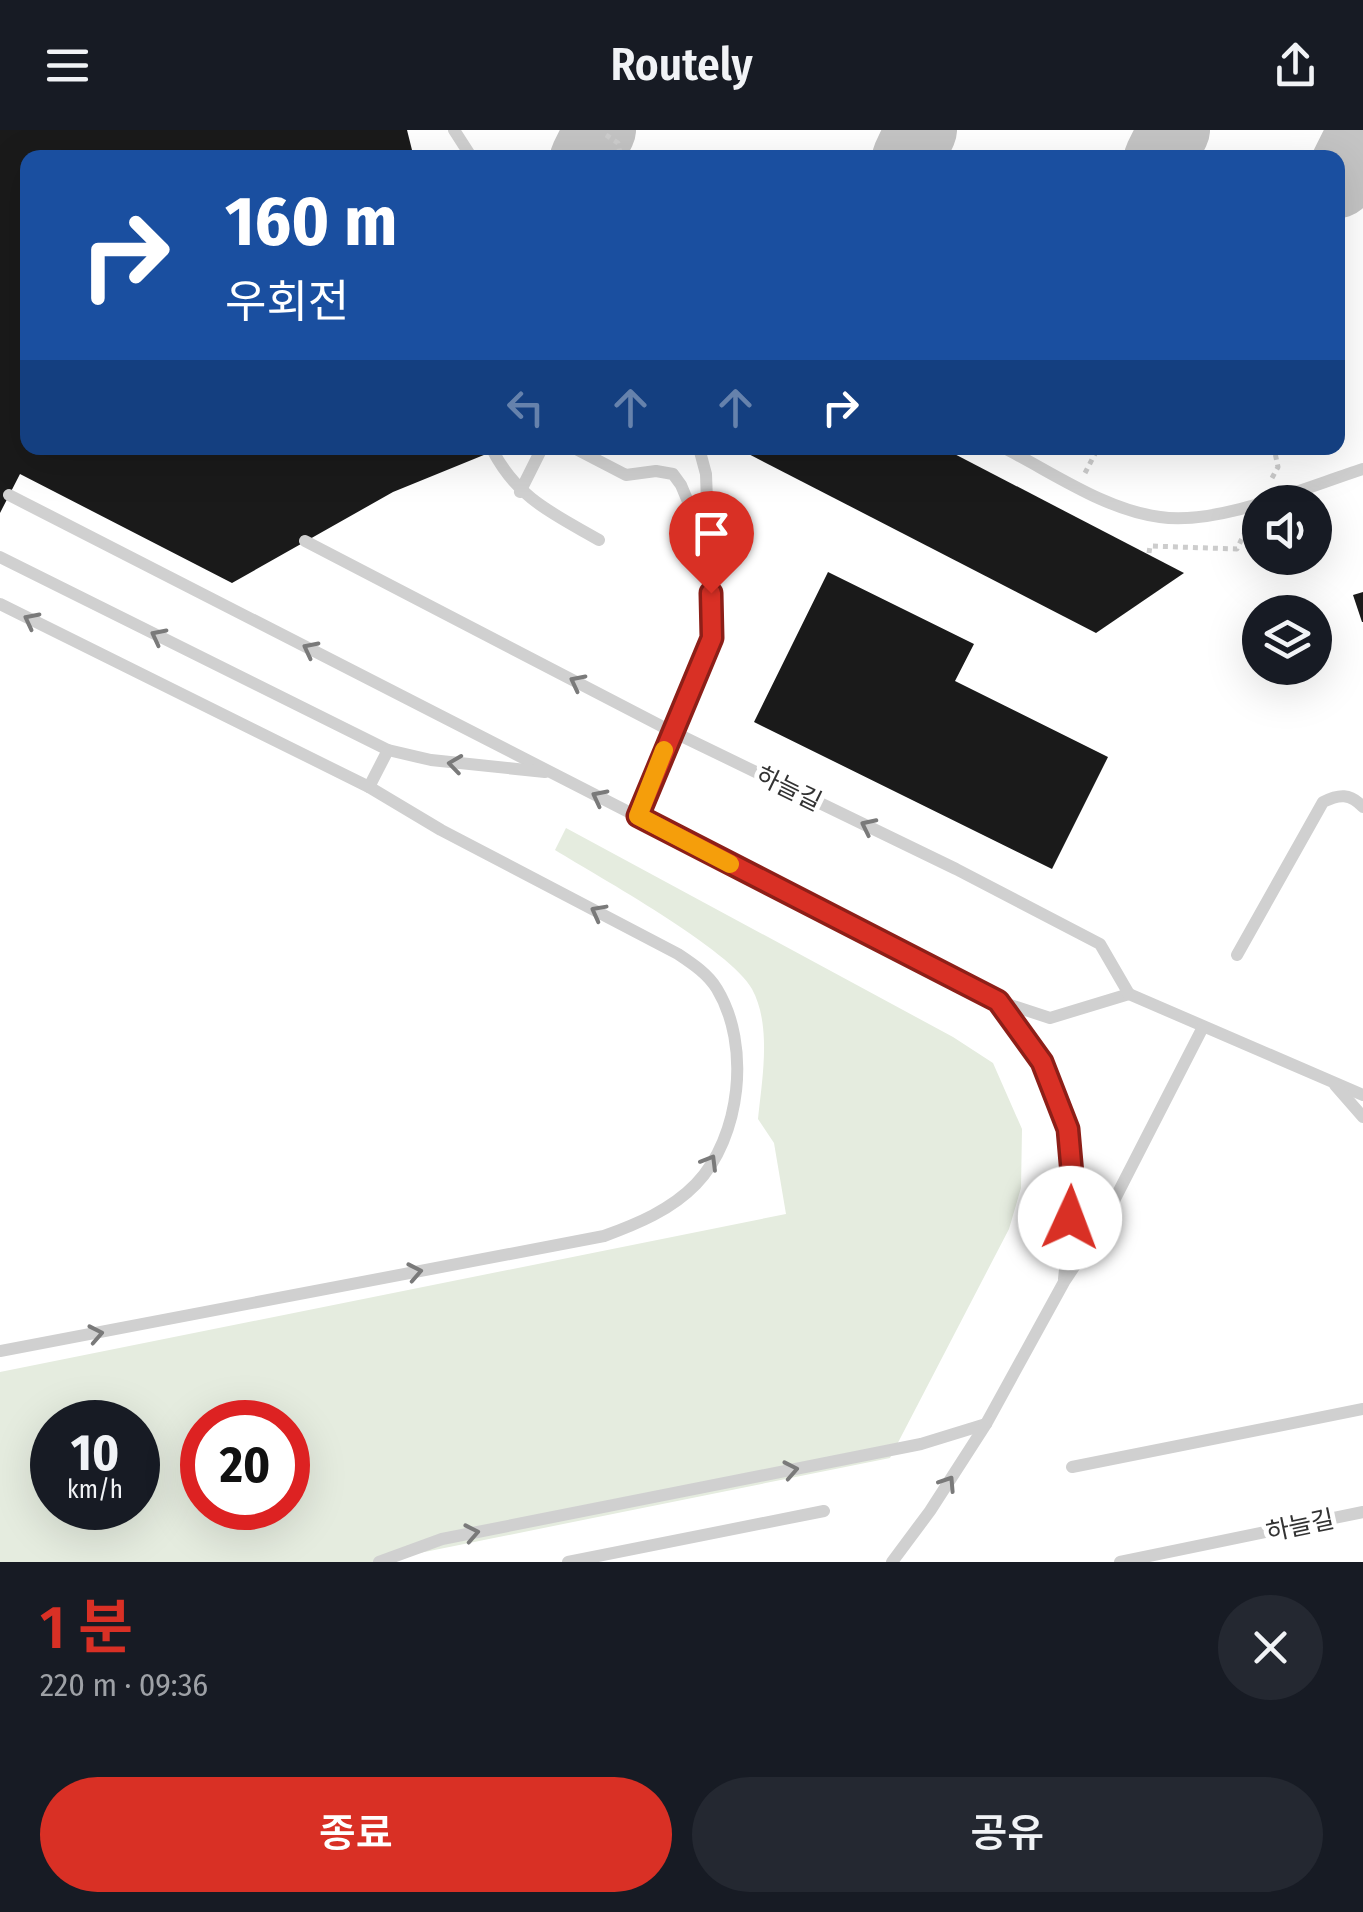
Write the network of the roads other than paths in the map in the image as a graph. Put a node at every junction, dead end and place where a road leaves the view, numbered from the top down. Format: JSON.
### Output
{"nodes":[{"id":1,"x":495,"y":455,"type":"edge"},
{"id":2,"x":538,"y":455,"type":"edge"},
{"id":3,"x":587,"y":455,"type":"edge"},
{"id":4,"x":701,"y":455,"type":"edge"},
{"id":5,"x":1018,"y":455,"type":"edge"},
{"id":6,"x":1363,"y":469,"type":"edge"},
{"id":7,"x":520,"y":492,"type":"junction"},
{"id":8,"x":9,"y":495,"type":"dead end"},
{"id":9,"x":599,"y":540,"type":"dead end"},
{"id":10,"x":305,"y":541,"type":"dead end"},
{"id":11,"x":709,"y":554,"type":"junction"},
{"id":12,"x":0,"y":557,"type":"edge"},
{"id":13,"x":0,"y":604,"type":"edge"},
{"id":14,"x":388,"y":750,"type":"junction"},
{"id":15,"x":552,"y":773,"type":"junction"},
{"id":16,"x":370,"y":787,"type":"junction"},
{"id":17,"x":1363,"y":807,"type":"edge"},
{"id":18,"x":638,"y":816,"type":"junction"},
{"id":19,"x":1237,"y":955,"type":"dead end"},
{"id":20,"x":1129,"y":994,"type":"junction"},
{"id":21,"x":998,"y":1001,"type":"junction"},
{"id":22,"x":1203,"y":1027,"type":"junction"},
{"id":23,"x":1331,"y":1080,"type":"junction"},
{"id":24,"x":1362,"y":1094,"type":"edge"},
{"id":25,"x":1363,"y":1117,"type":"edge"},
{"id":26,"x":1064,"y":1282,"type":"junction"},
{"id":27,"x":0,"y":1351,"type":"edge"},
{"id":28,"x":1363,"y":1408,"type":"edge"},
{"id":29,"x":986,"y":1424,"type":"junction"},
{"id":30,"x":1072,"y":1467,"type":"dead end"},
{"id":31,"x":824,"y":1510,"type":"dead end"},
{"id":32,"x":1363,"y":1512,"type":"edge"},
{"id":33,"x":379,"y":1562,"type":"edge"},
{"id":34,"x":568,"y":1562,"type":"edge"},
{"id":35,"x":892,"y":1562,"type":"edge"},
{"id":36,"x":1120,"y":1562,"type":"edge"}],
"edges":[{"from":1,"to":7,"type":"lane"},
{"from":2,"to":7,"type":"lane"},
{"from":3,"to":11,"type":"lane"},
{"from":4,"to":11,"type":"lane"},
{"from":5,"to":6,"type":"lane"},
{"from":7,"to":9,"type":"lane"},
{"from":15,"to":8,"type":"lane","one_way":true},
{"from":20,"to":10,"type":"lane","name":"하늘길","one_way":true},
{"from":11,"to":18,"type":"lane"},
{"from":14,"to":12,"type":"lane","one_way":true},
{"from":16,"to":13,"type":"lane","one_way":true},
{"from":15,"to":14,"type":"lane","one_way":true},
{"from":14,"to":16,"type":"lane"},
{"from":18,"to":15,"type":"lane","one_way":true},
{"from":27,"to":16,"type":"lane","one_way":true},
{"from":17,"to":19,"type":"lane"},
{"from":18,"to":21,"type":"lane"},
{"from":20,"to":21,"type":"lane"},
{"from":20,"to":22,"type":"lane"},
{"from":21,"to":26,"type":"lane"},
{"from":22,"to":23,"type":"lane"},
{"from":22,"to":26,"type":"lane"},
{"from":23,"to":24,"type":"lane"},
{"from":23,"to":25,"type":"lane"},
{"from":26,"to":29,"type":"lane"},
{"from":28,"to":30,"type":"lane"},
{"from":33,"to":29,"type":"lane","one_way":true},
{"from":35,"to":29,"type":"lane","one_way":true},
{"from":31,"to":34,"type":"lane"},
{"from":32,"to":36,"type":"lane","name":"하늘길"}]}
